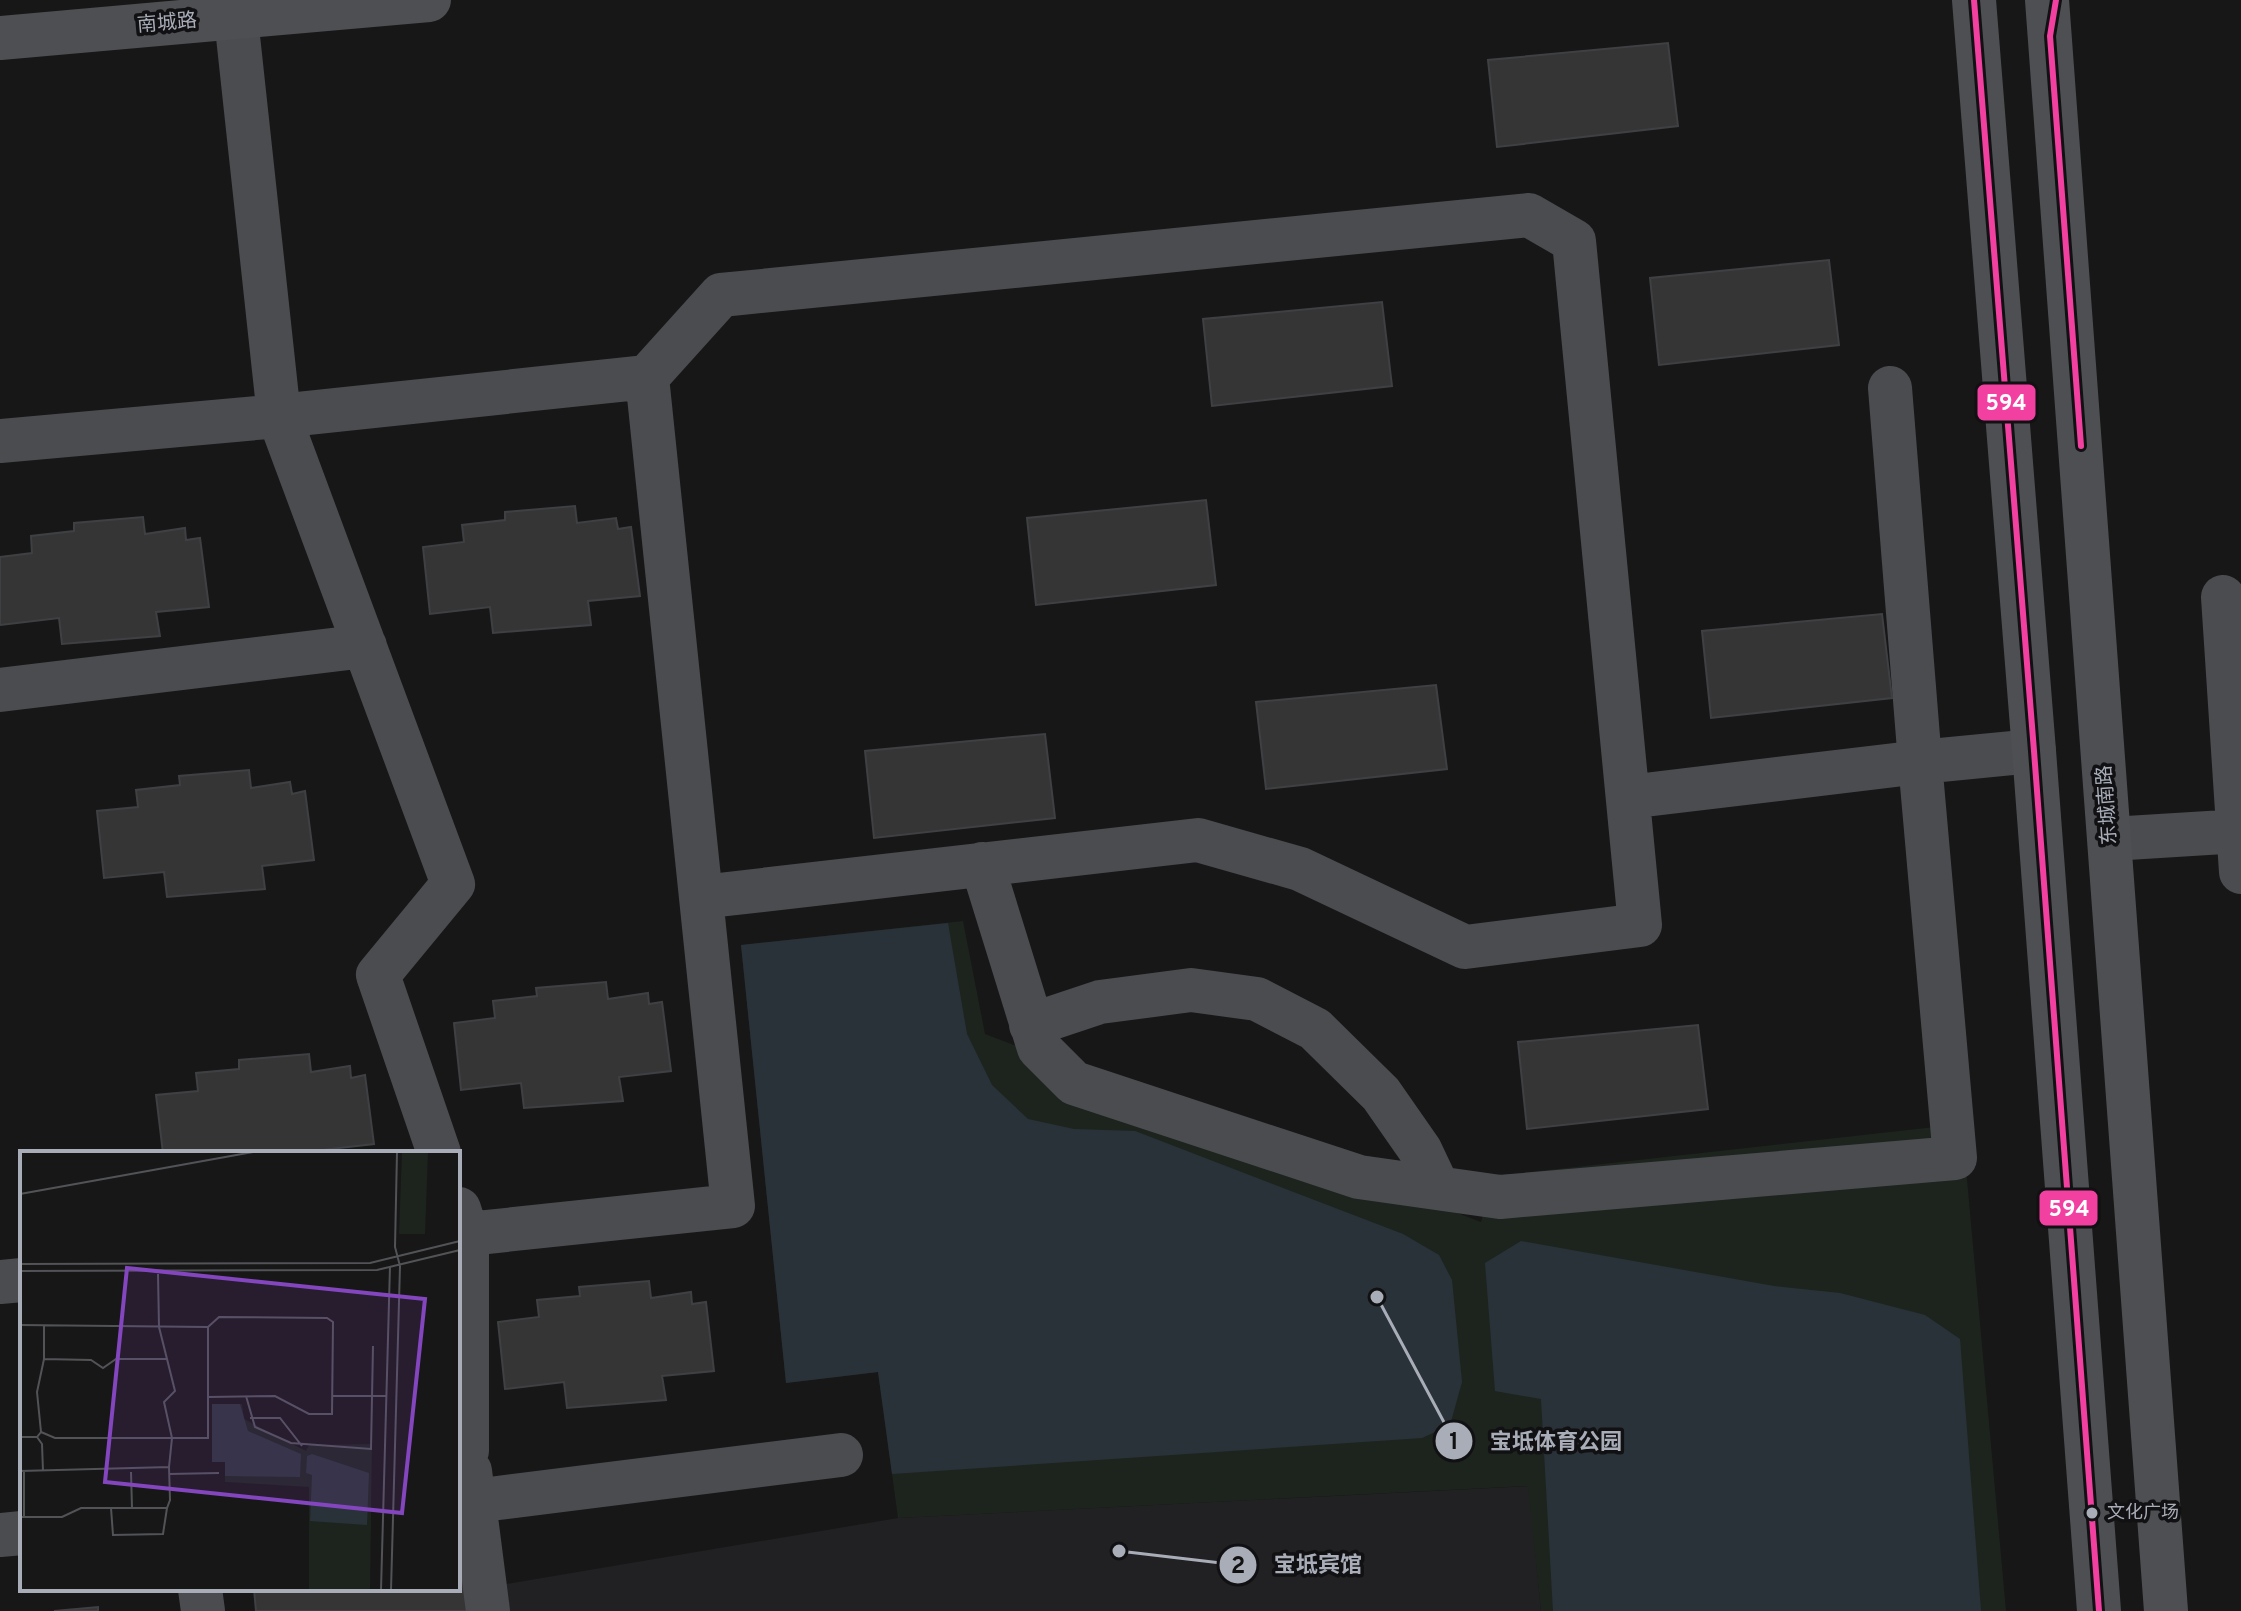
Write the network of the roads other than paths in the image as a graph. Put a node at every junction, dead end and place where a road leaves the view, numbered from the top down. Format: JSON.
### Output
{"nodes":[{"id":1,"x":429,"y":0,"type":"edge"},
{"id":2,"x":1954,"y":0,"type":"edge"},
{"id":3,"x":1974,"y":0,"type":"edge"},
{"id":4,"x":2051,"y":12,"type":"edge"},
{"id":5,"x":236,"y":18,"type":"junction"},
{"id":6,"x":0,"y":38,"type":"edge"},
{"id":7,"x":1980,"y":80,"type":"junction"},
{"id":8,"x":647,"y":377,"type":"junction"},
{"id":9,"x":1890,"y":388,"type":"dead end"},
{"id":10,"x":279,"y":416,"type":"junction"},
{"id":11,"x":0,"y":441,"type":"edge"},
{"id":12,"x":2223,"y":597,"type":"dead end"},
{"id":13,"x":365,"y":646,"type":"junction"},
{"id":14,"x":0,"y":690,"type":"edge"},
{"id":15,"x":2034,"y":751,"type":"junction"},
{"id":16,"x":1920,"y":762,"type":"junction"},
{"id":17,"x":1628,"y":797,"type":"junction"},
{"id":18,"x":2111,"y":839,"type":"junction"},
{"id":19,"x":2240,"y":845,"type":"edge"},
{"id":20,"x":982,"y":864,"type":"junction"},
{"id":21,"x":701,"y":897,"type":"junction"},
{"id":22,"x":1031,"y":1025,"type":"junction"},
{"id":23,"x":438,"y":1151,"type":"edge"},
{"id":24,"x":1438,"y":1188,"type":"junction"},
{"id":25,"x":461,"y":1225,"type":"edge"},
{"id":26,"x":20,"y":1280,"type":"edge"},
{"id":27,"x":0,"y":1282,"type":"edge"},
{"id":28,"x":463,"y":1452,"type":"edge"},
{"id":29,"x":841,"y":1455,"type":"dead end"},
{"id":30,"x":474,"y":1501,"type":"junction"},
{"id":31,"x":20,"y":1533,"type":"edge"},
{"id":32,"x":0,"y":1535,"type":"edge"},
{"id":33,"x":200,"y":1591,"type":"edge"},
{"id":34,"x":203,"y":1611,"type":"edge"},
{"id":35,"x":488,"y":1611,"type":"edge"},
{"id":36,"x":2099,"y":1611,"type":"edge"},
{"id":37,"x":2166,"y":1611,"type":"edge"}],
"edges":[{"from":1,"to":5,"type":"main road","name":"南城路"},
{"from":2,"to":7,"type":"main road"},
{"from":3,"to":7,"type":"main road"},
{"from":4,"to":18,"type":"main road","name":"东城南路"},
{"from":5,"to":6,"type":"main road","name":"南城路"},
{"from":5,"to":10,"type":"street"},
{"from":7,"to":15,"type":"main road"},
{"from":8,"to":10,"type":"street"},
{"from":8,"to":17,"type":"street"},
{"from":8,"to":21,"type":"street"},
{"from":9,"to":16,"type":"street"},
{"from":10,"to":11,"type":"street"},
{"from":10,"to":13,"type":"street"},
{"from":12,"to":19,"type":"street"},
{"from":13,"to":14,"type":"street"},
{"from":13,"to":23,"type":"street"},
{"from":15,"to":16,"type":"street"},
{"from":15,"to":36,"type":"main road"},
{"from":16,"to":17,"type":"street"},
{"from":16,"to":24,"type":"street"},
{"from":17,"to":20,"type":"street"},
{"from":18,"to":19,"type":"street"},
{"from":18,"to":37,"type":"main road","name":"东城南路"},
{"from":20,"to":21,"type":"street"},
{"from":20,"to":22,"type":"street"},
{"from":21,"to":25,"type":"street"},
{"from":22,"to":24,"type":"street"},
{"from":22,"to":24,"type":"street"},
{"from":25,"to":28,"type":"street"},
{"from":26,"to":27,"type":"street"},
{"from":28,"to":30,"type":"street"},
{"from":29,"to":30,"type":"street"},
{"from":30,"to":35,"type":"street"},
{"from":31,"to":32,"type":"street"},
{"from":33,"to":34,"type":"street"}]}
